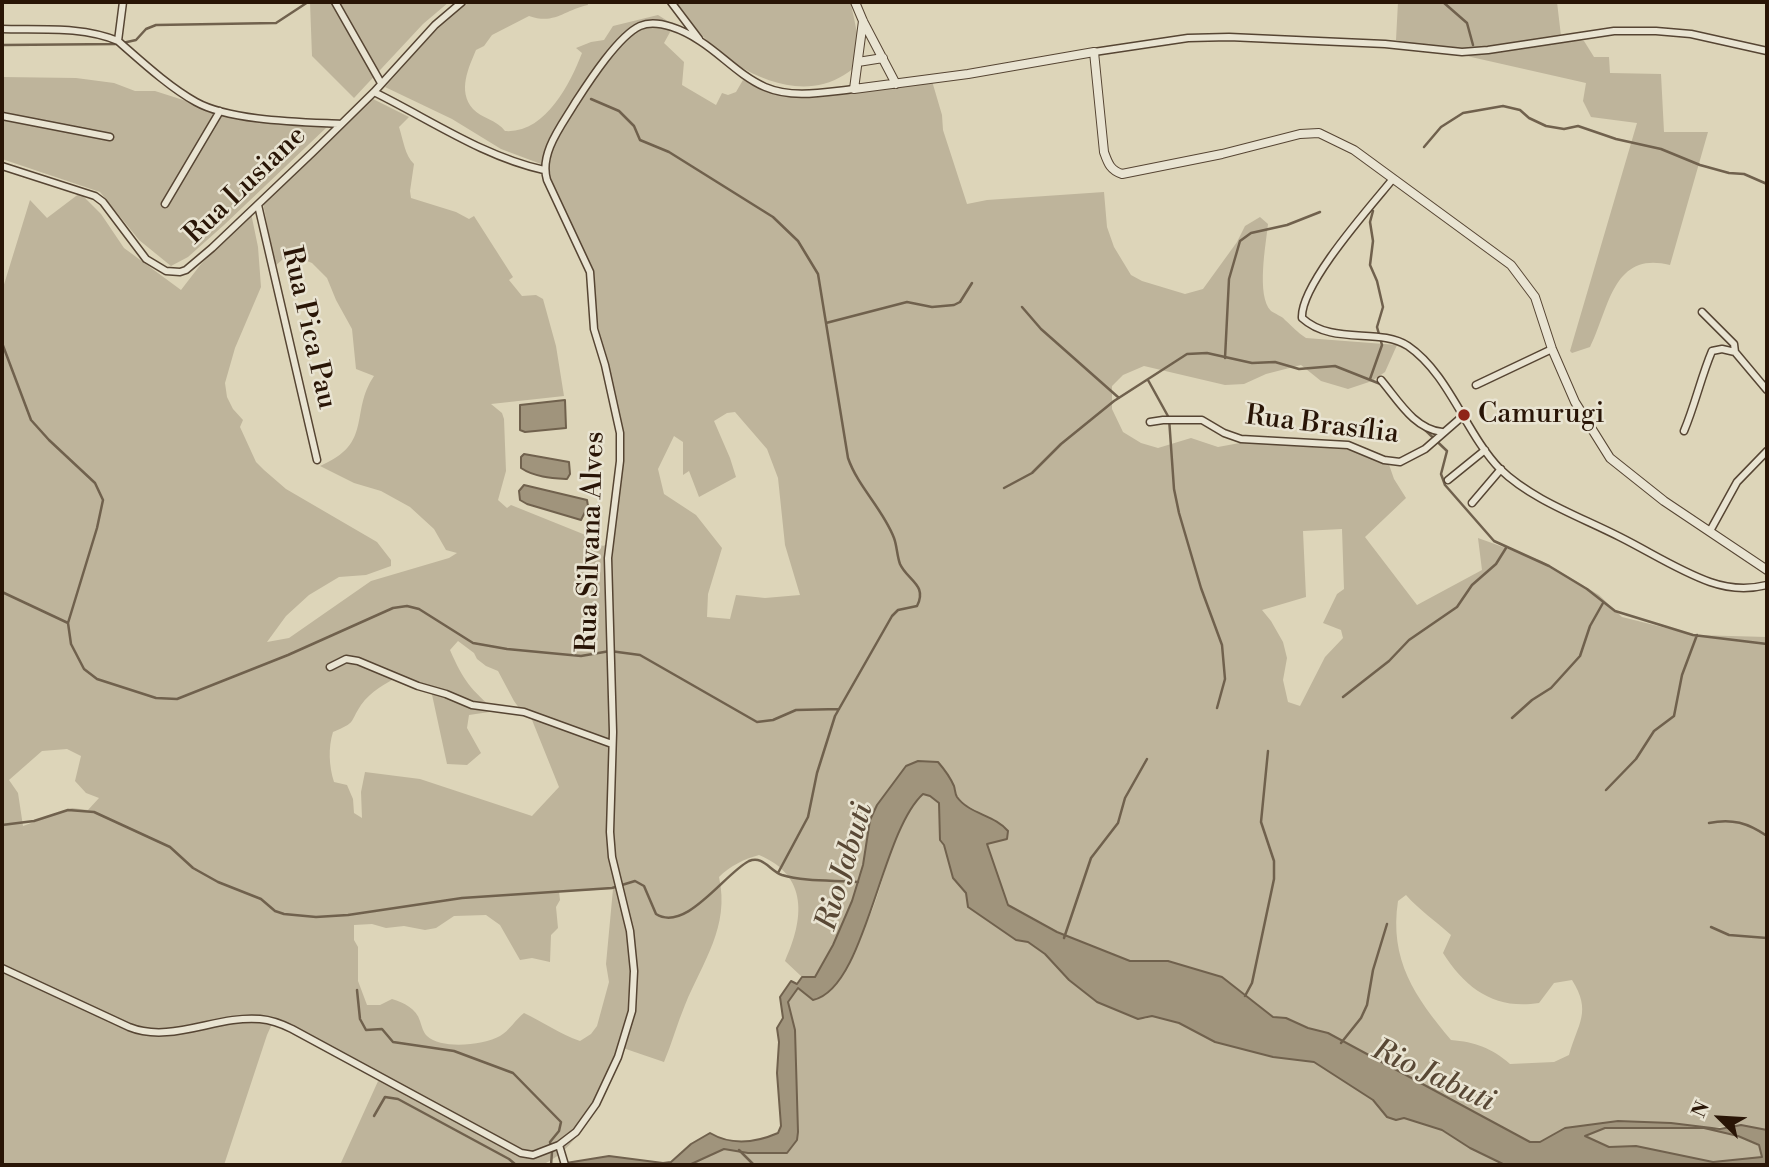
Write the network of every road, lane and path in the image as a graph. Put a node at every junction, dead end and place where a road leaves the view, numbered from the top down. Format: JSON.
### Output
{"nodes":[{"id":1,"x":123,"y":2,"type":"edge"},
{"id":2,"x":335,"y":2,"type":"edge"},
{"id":3,"x":462,"y":2,"type":"edge"},
{"id":4,"x":671,"y":2,"type":"edge"},
{"id":5,"x":855,"y":2,"type":"edge"},
{"id":6,"x":863,"y":21,"type":"junction"},
{"id":7,"x":2,"y":30,"type":"edge"},
{"id":8,"x":118,"y":41,"type":"junction"},
{"id":9,"x":700,"y":41,"type":"junction"},
{"id":10,"x":1767,"y":51,"type":"edge"},
{"id":11,"x":1094,"y":52,"type":"junction"},
{"id":12,"x":883,"y":58,"type":"junction"},
{"id":13,"x":858,"y":62,"type":"junction"},
{"id":14,"x":381,"y":83,"type":"junction"},
{"id":15,"x":896,"y":84,"type":"junction"},
{"id":16,"x":854,"y":89,"type":"junction"},
{"id":17,"x":374,"y":92,"type":"junction"},
{"id":18,"x":220,"y":111,"type":"junction"},
{"id":19,"x":2,"y":116,"type":"edge"},
{"id":20,"x":341,"y":124,"type":"junction"},
{"id":21,"x":110,"y":137,"type":"dead end"},
{"id":22,"x":2,"y":166,"type":"edge"},
{"id":23,"x":544,"y":170,"type":"junction"},
{"id":24,"x":1392,"y":180,"type":"junction"},
{"id":25,"x":165,"y":204,"type":"dead end"},
{"id":26,"x":258,"y":205,"type":"junction"},
{"id":27,"x":1702,"y":312,"type":"dead end"},
{"id":28,"x":1552,"y":349,"type":"junction"},
{"id":29,"x":1735,"y":352,"type":"junction"},
{"id":30,"x":1381,"y":380,"type":"dead end"},
{"id":31,"x":1476,"y":385,"type":"dead end"},
{"id":32,"x":1767,"y":390,"type":"edge"},
{"id":33,"x":1464,"y":415,"type":"junction"},
{"id":34,"x":1150,"y":422,"type":"dead end"},
{"id":35,"x":1684,"y":431,"type":"dead end"},
{"id":36,"x":1442,"y":432,"type":"junction"},
{"id":37,"x":1485,"y":450,"type":"junction"},
{"id":38,"x":1767,"y":451,"type":"edge"},
{"id":39,"x":317,"y":460,"type":"dead end"},
{"id":40,"x":1501,"y":469,"type":"junction"},
{"id":41,"x":1448,"y":481,"type":"dead end"},
{"id":42,"x":1472,"y":503,"type":"dead end"},
{"id":43,"x":1710,"y":531,"type":"junction"},
{"id":44,"x":1767,"y":570,"type":"edge"},
{"id":45,"x":1767,"y":585,"type":"edge"},
{"id":46,"x":330,"y":667,"type":"dead end"},
{"id":47,"x":612,"y":744,"type":"junction"},
{"id":48,"x":2,"y":968,"type":"edge"},
{"id":49,"x":559,"y":1145,"type":"junction"},
{"id":50,"x":565,"y":1165,"type":"edge"}],
"edges":[{"from":1,"to":8,"type":"street"},
{"from":2,"to":14,"type":"street"},
{"from":3,"to":14,"type":"street","name":"Rua Lusiane"},
{"from":4,"to":9,"type":"street"},
{"from":5,"to":6,"type":"street"},
{"from":6,"to":12,"type":"street"},
{"from":6,"to":13,"type":"street"},
{"from":7,"to":8,"type":"street"},
{"from":8,"to":18,"type":"street"},
{"from":9,"to":16,"type":"street"},
{"from":9,"to":23,"type":"street"},
{"from":10,"to":11,"type":"street"},
{"from":11,"to":15,"type":"street"},
{"from":11,"to":24,"type":"street"},
{"from":12,"to":13,"type":"street"},
{"from":12,"to":15,"type":"street"},
{"from":13,"to":16,"type":"street"},
{"from":14,"to":17,"type":"street","name":"Rua Lusiane"},
{"from":15,"to":16,"type":"street"},
{"from":17,"to":20,"type":"street","name":"Rua Lusiane"},
{"from":17,"to":23,"type":"street"},
{"from":18,"to":20,"type":"street"},
{"from":18,"to":25,"type":"street"},
{"from":19,"to":21,"type":"street"},
{"from":20,"to":26,"type":"street","name":"Rua Lusiane"},
{"from":22,"to":26,"type":"street","name":"Rua Lusiane"},
{"from":23,"to":47,"type":"street","name":"Rua Silvana Alves"},
{"from":24,"to":28,"type":"street"},
{"from":24,"to":33,"type":"street"},
{"from":26,"to":39,"type":"street","name":"Rua Pica Pau"},
{"from":27,"to":29,"type":"street"},
{"from":28,"to":31,"type":"street"},
{"from":28,"to":43,"type":"street"},
{"from":29,"to":32,"type":"street"},
{"from":29,"to":35,"type":"street"},
{"from":30,"to":36,"type":"street","name":"Rua Brasília"},
{"from":33,"to":36,"type":"street","name":"Rua Brasília"},
{"from":33,"to":37,"type":"street"},
{"from":34,"to":36,"type":"street","name":"Rua Brasília"},
{"from":37,"to":40,"type":"street"},
{"from":37,"to":41,"type":"street"},
{"from":38,"to":43,"type":"street"},
{"from":40,"to":42,"type":"street"},
{"from":40,"to":45,"type":"street"},
{"from":43,"to":44,"type":"street"},
{"from":46,"to":47,"type":"street"},
{"from":47,"to":49,"type":"street","name":"Rua Silvana Alves"},
{"from":48,"to":49,"type":"street"},
{"from":49,"to":50,"type":"street"}]}
